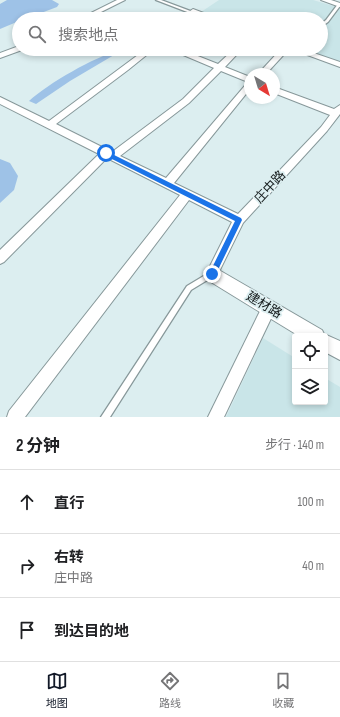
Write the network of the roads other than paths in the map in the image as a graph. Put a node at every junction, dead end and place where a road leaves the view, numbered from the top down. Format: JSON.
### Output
{"nodes":[{"id":1,"x":122,"y":0,"type":"edge"},
{"id":2,"x":158,"y":0,"type":"edge"},
{"id":3,"x":324,"y":0,"type":"edge"},
{"id":4,"x":340,"y":5,"type":"edge"},
{"id":5,"x":97,"y":12,"type":"edge"},
{"id":6,"x":191,"y":12,"type":"joint"},
{"id":7,"x":196,"y":12,"type":"edge"},
{"id":8,"x":328,"y":20,"type":"edge"},
{"id":9,"x":12,"y":51,"type":"edge"},
{"id":10,"x":0,"y":56,"type":"edge"},
{"id":11,"x":141,"y":56,"type":"edge"},
{"id":12,"x":190,"y":56,"type":"edge"},
{"id":13,"x":231,"y":56,"type":"edge"},
{"id":14,"x":279,"y":56,"type":"edge"},
{"id":15,"x":315,"y":56,"type":"edge"},
{"id":16,"x":340,"y":65,"type":"edge"},
{"id":17,"x":219,"y":68,"type":"junction"},
{"id":18,"x":268,"y":68,"type":"edge"},
{"id":19,"x":244,"y":78,"type":"edge"},
{"id":20,"x":244,"y":91,"type":"edge"},
{"id":21,"x":280,"y":92,"type":"edge"},
{"id":22,"x":2,"y":103,"type":"edge"},
{"id":23,"x":338,"y":110,"type":"edge"},
{"id":24,"x":50,"y":125,"type":"junction"},
{"id":25,"x":110,"y":155,"type":"junction"},
{"id":26,"x":167,"y":184,"type":"junction"},
{"id":27,"x":187,"y":194,"type":"junction"},
{"id":28,"x":239,"y":220,"type":"junction"},
{"id":29,"x":0,"y":258,"type":"edge"},
{"id":30,"x":212,"y":274,"type":"junction"},
{"id":31,"x":269,"y":308,"type":"junction"},
{"id":32,"x":311,"y":333,"type":"edge"},
{"id":33,"x":328,"y":344,"type":"edge"},
{"id":34,"x":340,"y":351,"type":"edge"},
{"id":35,"x":15,"y":417,"type":"edge"},
{"id":36,"x":105,"y":417,"type":"edge"},
{"id":37,"x":216,"y":417,"type":"edge"}],
"edges":[{"from":1,"to":5,"type":"street"},
{"from":2,"to":6,"type":"lane"},
{"from":3,"to":4,"type":"street"},
{"from":4,"to":8,"type":"lane"},
{"from":6,"to":7,"type":"street"},
{"from":9,"to":10,"type":"street"},
{"from":11,"to":24,"type":"street"},
{"from":12,"to":17,"type":"street"},
{"from":13,"to":17,"type":"street"},
{"from":14,"to":18,"type":"street"},
{"from":15,"to":16,"type":"street"},
{"from":17,"to":19,"type":"street"},
{"from":17,"to":25,"type":"street"},
{"from":20,"to":26,"type":"street"},
{"from":21,"to":23,"type":"street"},
{"from":22,"to":24,"type":"street"},
{"from":23,"to":28,"type":"street","name":"庄中路"},
{"from":24,"to":25,"type":"street"},
{"from":25,"to":26,"type":"street"},
{"from":25,"to":29,"type":"street"},
{"from":26,"to":27,"type":"street"},
{"from":27,"to":28,"type":"street"},
{"from":27,"to":35,"type":"street"},
{"from":28,"to":30,"type":"street","name":"庄中路"},
{"from":30,"to":31,"type":"street","name":"建材路"},
{"from":30,"to":36,"type":"lane"},
{"from":31,"to":32,"type":"street","name":"建材路"},
{"from":31,"to":37,"type":"street"},
{"from":33,"to":34,"type":"street"}]}
